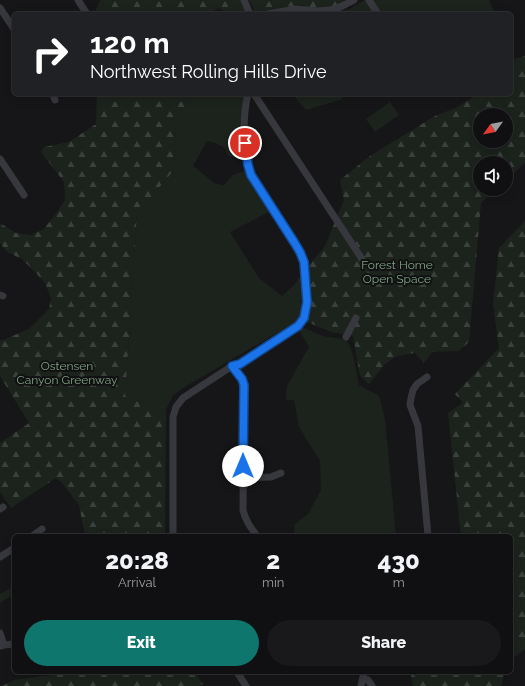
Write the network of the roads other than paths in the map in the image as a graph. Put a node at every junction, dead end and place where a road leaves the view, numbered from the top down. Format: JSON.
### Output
{"nodes":[{"id":1,"x":78,"y":0,"type":"edge"},
{"id":2,"x":244,"y":0,"type":"edge"},
{"id":3,"x":354,"y":0,"type":"edge"},
{"id":4,"x":369,"y":0,"type":"edge"},
{"id":5,"x":0,"y":8,"type":"edge"},
{"id":6,"x":86,"y":12,"type":"edge"},
{"id":7,"x":249,"y":12,"type":"edge"},
{"id":8,"x":279,"y":12,"type":"edge"},
{"id":9,"x":377,"y":12,"type":"edge"},
{"id":10,"x":12,"y":26,"type":"edge"},
{"id":11,"x":247,"y":96,"type":"edge"},
{"id":12,"x":255,"y":96,"type":"edge"},
{"id":13,"x":0,"y":159,"type":"edge"},
{"id":14,"x":3,"y":171,"type":"edge"},
{"id":15,"x":24,"y":195,"type":"dead end"},
{"id":16,"x":362,"y":259,"type":"dead end"},
{"id":17,"x":356,"y":318,"type":"dead end"},
{"id":18,"x":346,"y":337,"type":"dead end"},
{"id":19,"x":232,"y":366,"type":"junction"},
{"id":20,"x":427,"y":377,"type":"dead end"},
{"id":21,"x":281,"y":473,"type":"dead end"},
{"id":22,"x":243,"y":478,"type":"junction"},
{"id":23,"x":42,"y":530,"type":"dead end"},
{"id":24,"x":35,"y":534,"type":"edge"},
{"id":25,"x":173,"y":534,"type":"edge"},
{"id":26,"x":256,"y":534,"type":"edge"},
{"id":27,"x":428,"y":534,"type":"edge"},
{"id":28,"x":12,"y":549,"type":"edge"},
{"id":29,"x":0,"y":557,"type":"edge"},
{"id":30,"x":0,"y":633,"type":"edge"},
{"id":31,"x":12,"y":644,"type":"edge"},
{"id":32,"x":2,"y":646,"type":"edge"},
{"id":33,"x":238,"y":674,"type":"edge"},
{"id":34,"x":363,"y":675,"type":"edge"},
{"id":35,"x":246,"y":686,"type":"edge"},
{"id":36,"x":361,"y":686,"type":"edge"},
{"id":37,"x":372,"y":686,"type":"edge"}],
"edges":[{"from":1,"to":6,"type":"street"},
{"from":2,"to":7,"type":"street"},
{"from":3,"to":8,"type":"street"},
{"from":4,"to":9,"type":"street"},
{"from":5,"to":10,"type":"street"},
{"from":11,"to":19,"type":"street"},
{"from":12,"to":16,"type":"street"},
{"from":13,"to":14,"type":"street"},
{"from":14,"to":15,"type":"street"},
{"from":17,"to":18,"type":"street"},
{"from":19,"to":22,"type":"street"},
{"from":19,"to":25,"type":"street"},
{"from":20,"to":27,"type":"street"},
{"from":21,"to":22,"type":"street"},
{"from":22,"to":26,"type":"street"},
{"from":23,"to":24,"type":"street"},
{"from":28,"to":29,"type":"street"},
{"from":30,"to":32,"type":"street"},
{"from":31,"to":32,"type":"street"},
{"from":33,"to":35,"type":"street"},
{"from":34,"to":36,"type":"street"},
{"from":34,"to":37,"type":"street"}]}
